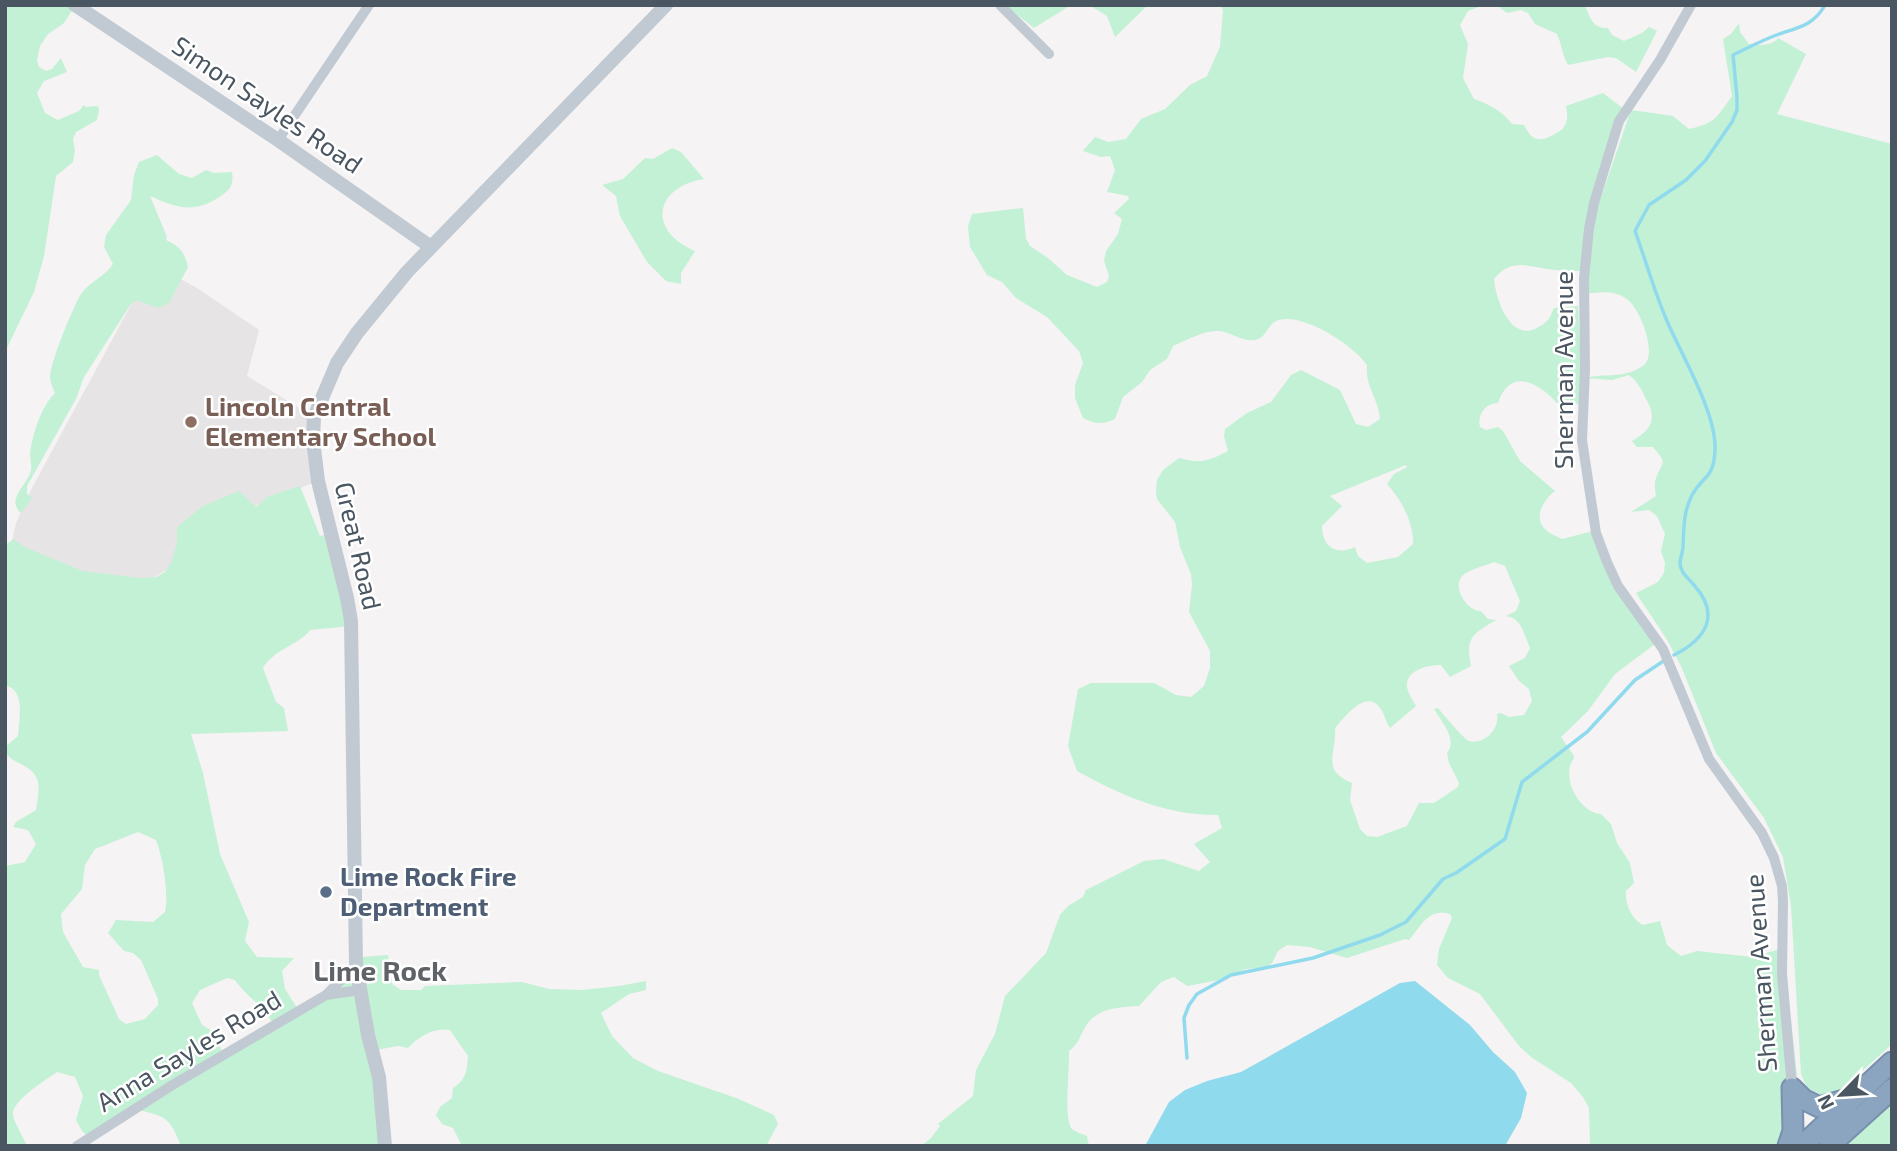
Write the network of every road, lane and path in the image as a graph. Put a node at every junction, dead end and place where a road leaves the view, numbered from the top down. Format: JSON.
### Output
{"nodes":[{"id":1,"x":75,"y":5,"type":"edge"},
{"id":2,"x":369,"y":5,"type":"edge"},
{"id":3,"x":666,"y":5,"type":"edge"},
{"id":4,"x":1000,"y":5,"type":"edge"},
{"id":5,"x":1692,"y":5,"type":"edge"},
{"id":6,"x":1049,"y":54,"type":"dead end"},
{"id":7,"x":278,"y":140,"type":"junction"},
{"id":8,"x":431,"y":247,"type":"junction"},
{"id":9,"x":356,"y":964,"type":"junction"},
{"id":10,"x":360,"y":990,"type":"junction"},
{"id":11,"x":326,"y":995,"type":"junction"},
{"id":12,"x":1892,"y":1062,"type":"edge"},
{"id":13,"x":1792,"y":1088,"type":"junction"},
{"id":14,"x":1892,"y":1088,"type":"edge"},
{"id":15,"x":1855,"y":1096,"type":"junction"},
{"id":16,"x":1830,"y":1145,"type":"edge"},
{"id":17,"x":77,"y":1146,"type":"edge"},
{"id":18,"x":385,"y":1146,"type":"edge"},
{"id":19,"x":1788,"y":1146,"type":"edge"},
{"id":20,"x":1802,"y":1146,"type":"edge"}],
"edges":[{"from":1,"to":7,"type":"street","name":"Simon Sayles Road"},
{"from":2,"to":7,"type":"street"},
{"from":3,"to":8,"type":"street","name":"Great Road"},
{"from":4,"to":6,"type":"street"},
{"from":5,"to":13,"type":"street","name":"Sherman Avenue"},
{"from":7,"to":8,"type":"street","name":"Simon Sayles Road"},
{"from":8,"to":9,"type":"street","name":"Great Road"},
{"from":9,"to":10,"type":"street","name":"Great Road"},
{"from":9,"to":11,"type":"street","name":"Anna Sayles Road"},
{"from":10,"to":11,"type":"street","name":"Anna Sayles Road"},
{"from":10,"to":18,"type":"street","name":"Great Road"},
{"from":11,"to":17,"type":"street","name":"Anna Sayles Road"},
{"from":12,"to":15,"type":"highway"},
{"from":13,"to":15,"type":"highway"},
{"from":13,"to":19,"type":"highway"},
{"from":14,"to":16,"type":"highway"},
{"from":15,"to":20,"type":"highway"}]}
